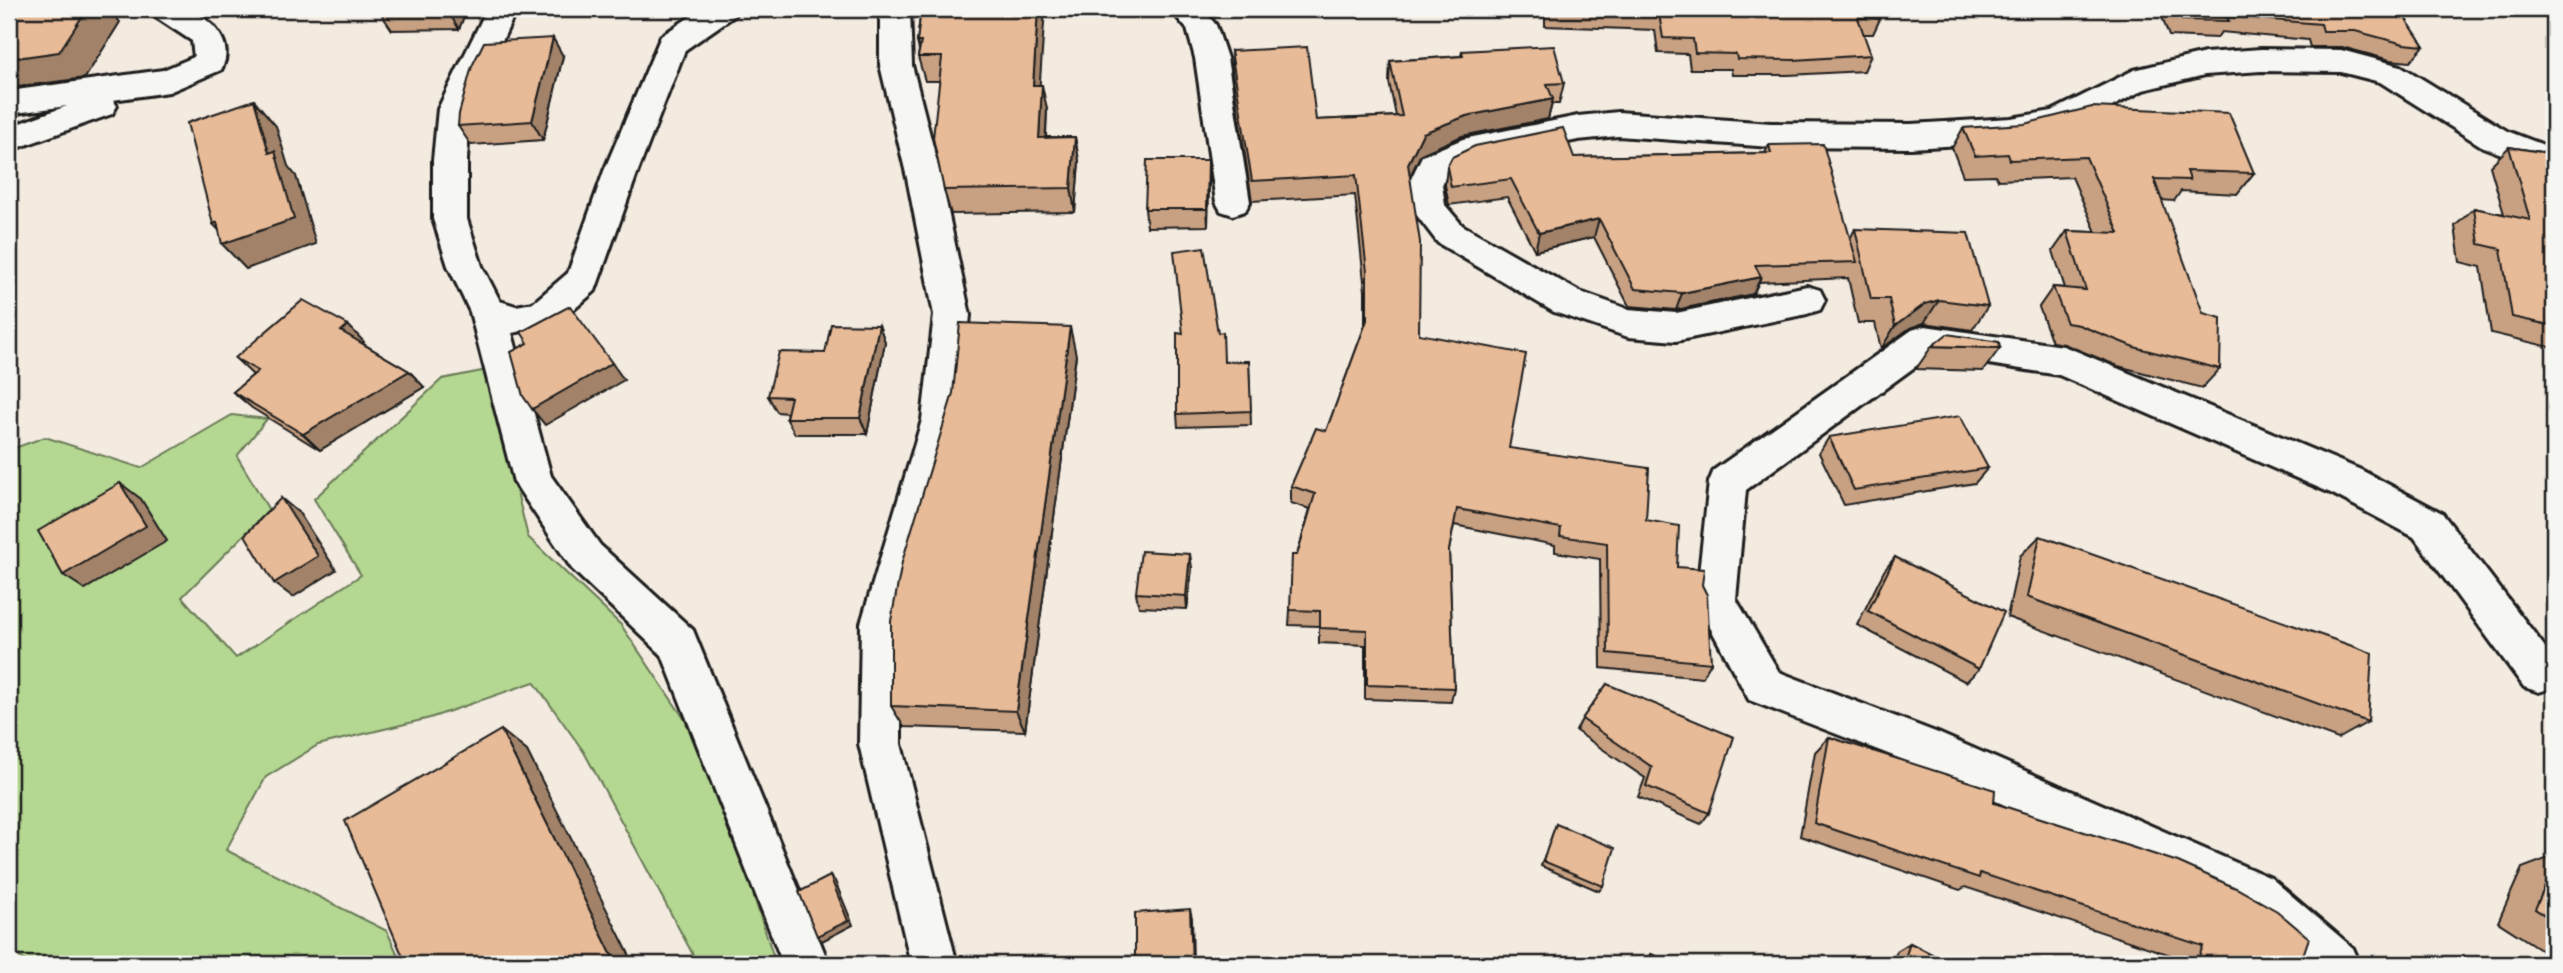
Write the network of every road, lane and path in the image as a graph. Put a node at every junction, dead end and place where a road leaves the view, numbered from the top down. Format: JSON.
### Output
{"nodes":[{"id":1,"x":165,"y":9,"type":"edge"},
{"id":2,"x":502,"y":9,"type":"edge"},
{"id":3,"x":723,"y":9,"type":"edge"},
{"id":4,"x":895,"y":9,"type":"edge"},
{"id":5,"x":1185,"y":9,"type":"edge"},
{"id":6,"x":169,"y":81,"type":"junction"},
{"id":7,"x":9,"y":102,"type":"edge"},
{"id":8,"x":9,"y":139,"type":"edge"},
{"id":9,"x":2554,"y":162,"type":"edge"},
{"id":10,"x":1233,"y":202,"type":"dead end"},
{"id":11,"x":1807,"y":300,"type":"dead end"},
{"id":12,"x":488,"y":312,"type":"junction"},
{"id":13,"x":2539,"y":673,"type":"dead end"},
{"id":14,"x":806,"y":964,"type":"edge"},
{"id":15,"x":934,"y":964,"type":"edge"},
{"id":16,"x":2337,"y":964,"type":"edge"}],
"edges":[{"from":1,"to":6,"type":"street"},
{"from":2,"to":12,"type":"street"},
{"from":3,"to":12,"type":"street"},
{"from":4,"to":15,"type":"street"},
{"from":5,"to":10,"type":"street"},
{"from":6,"to":7,"type":"street"},
{"from":6,"to":8,"type":"street"},
{"from":9,"to":11,"type":"street"},
{"from":12,"to":14,"type":"street"},
{"from":13,"to":16,"type":"street"}]}
